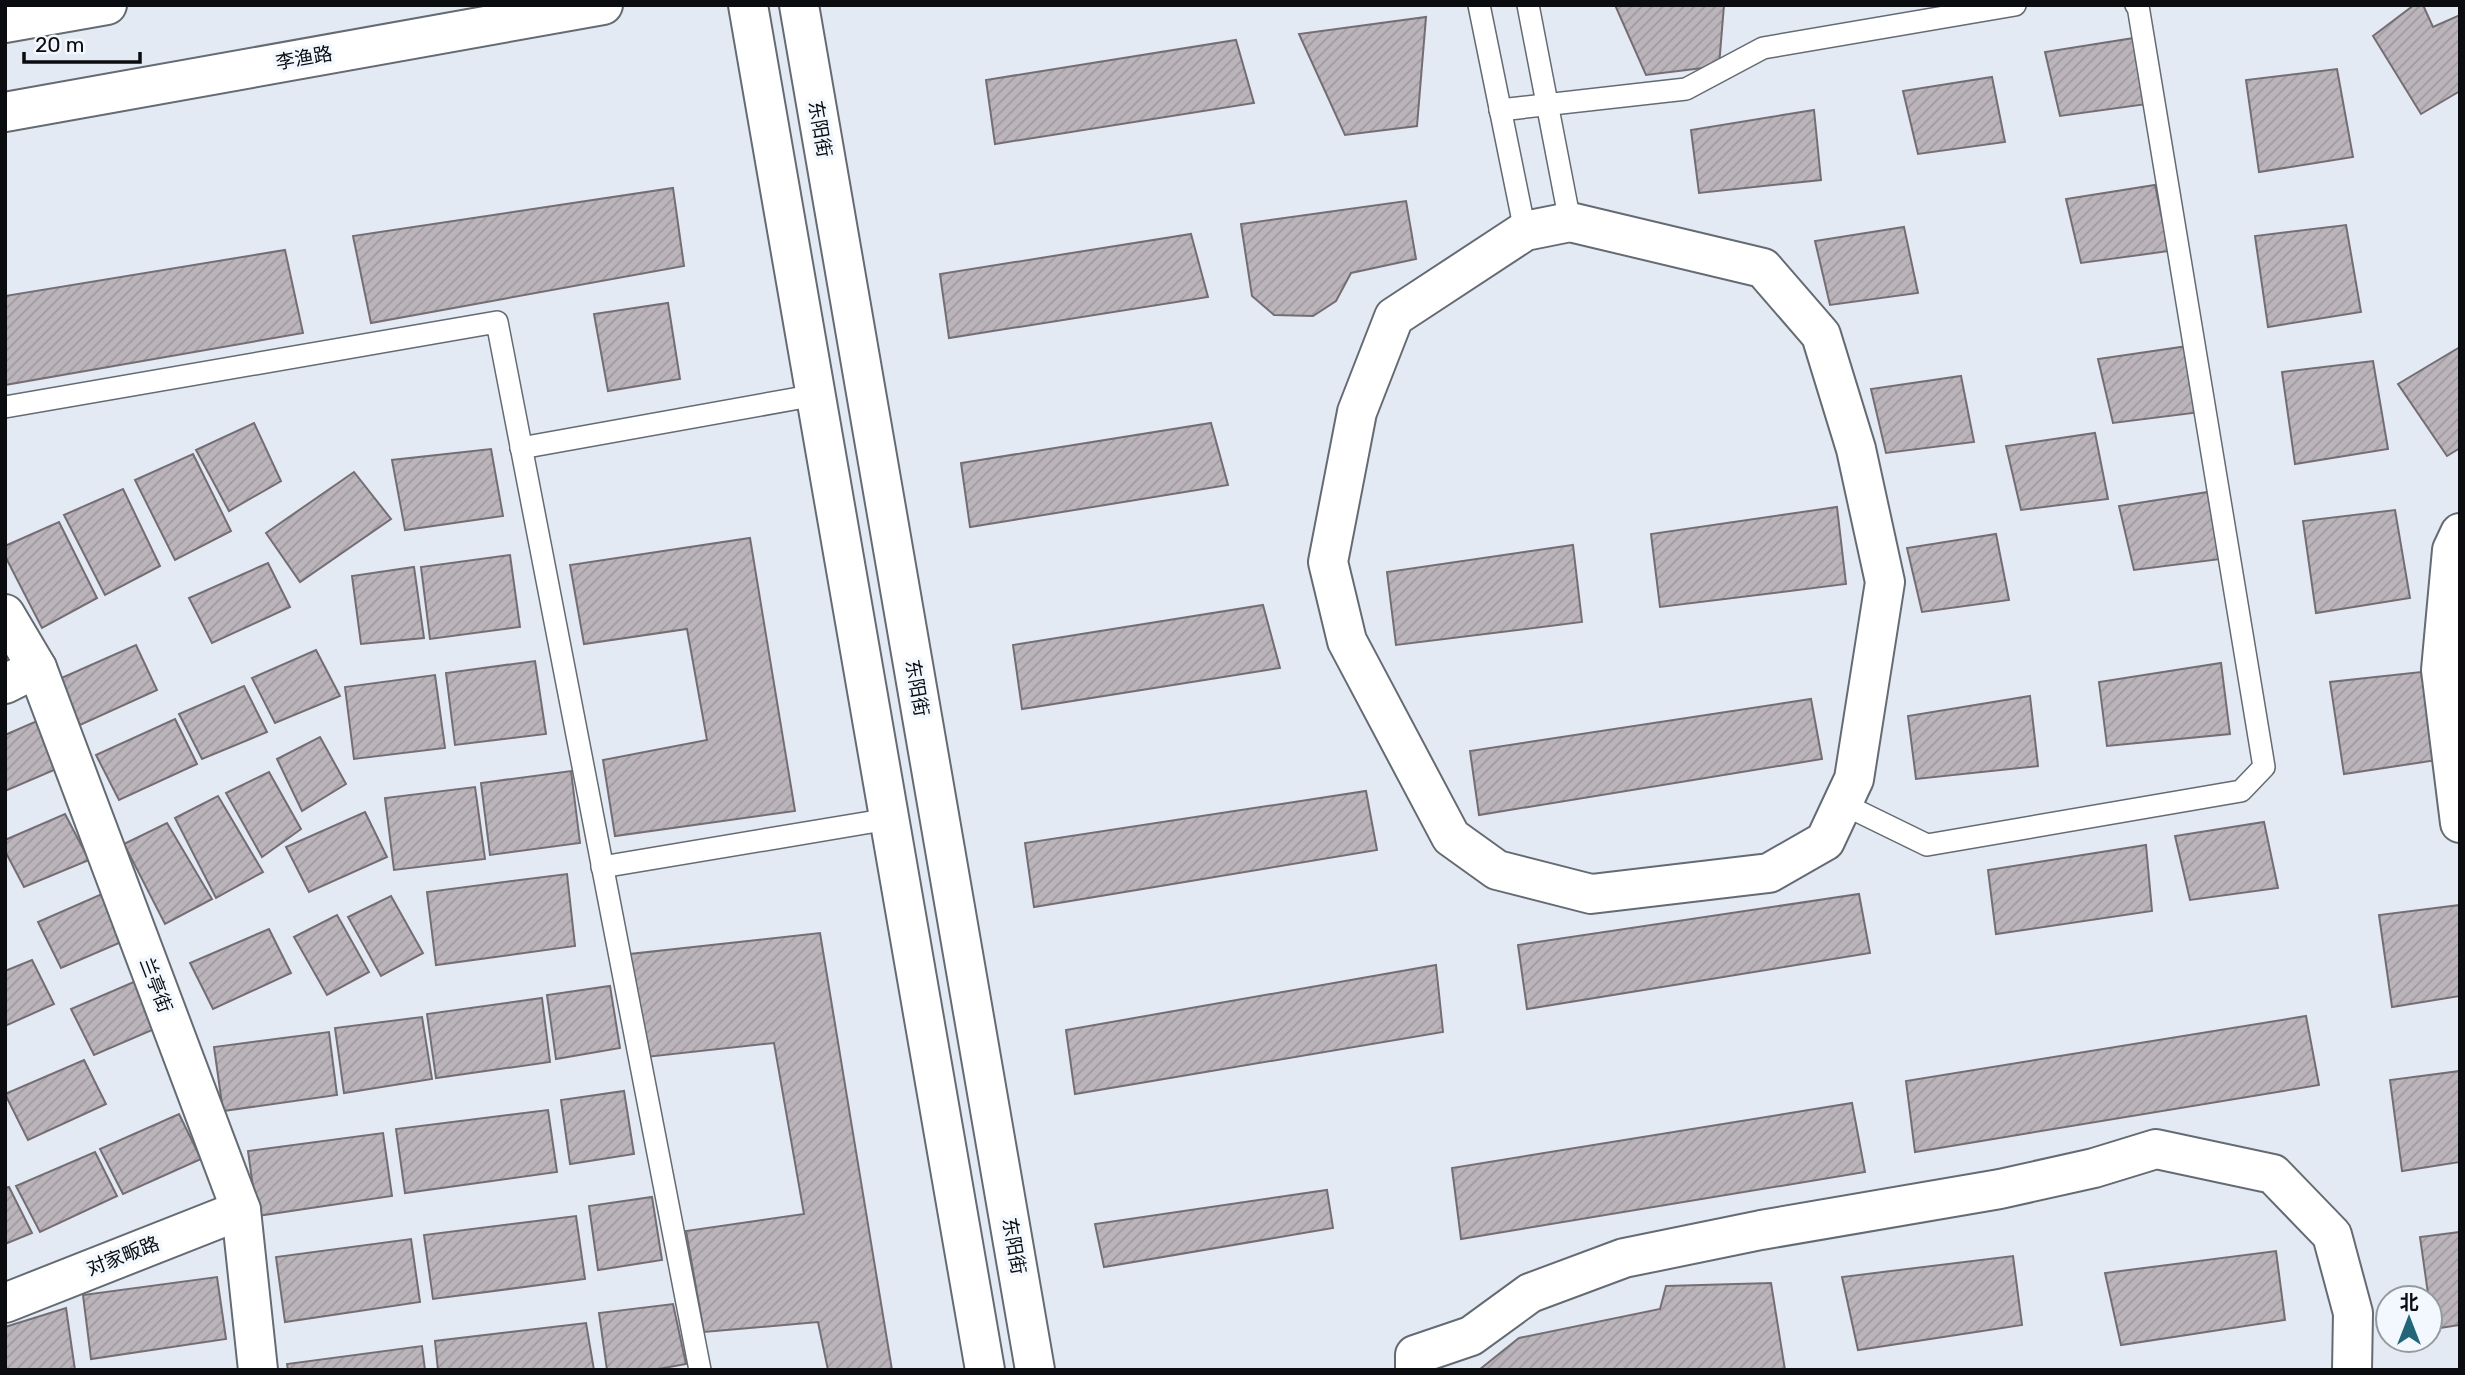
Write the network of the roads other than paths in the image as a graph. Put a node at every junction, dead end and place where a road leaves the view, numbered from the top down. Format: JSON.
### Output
{"nodes":[{"id":1,"x":107,"y":5,"type":"edge"},
{"id":2,"x":603,"y":5,"type":"edge"},
{"id":3,"x":748,"y":5,"type":"edge"},
{"id":4,"x":799,"y":5,"type":"edge"},
{"id":5,"x":1479,"y":5,"type":"edge"},
{"id":6,"x":1528,"y":5,"type":"edge"},
{"id":7,"x":2015,"y":5,"type":"edge"},
{"id":8,"x":2136,"y":5,"type":"edge"},
{"id":9,"x":5,"y":23,"type":"edge"},
{"id":10,"x":1547,"y":105,"type":"junction"},
{"id":11,"x":1500,"y":110,"type":"junction"},
{"id":12,"x":5,"y":112,"type":"edge"},
{"id":13,"x":1570,"y":222,"type":"junction"},
{"id":14,"x":1525,"y":231,"type":"junction"},
{"id":15,"x":816,"y":395,"type":"junction"},
{"id":16,"x":5,"y":407,"type":"edge"},
{"id":17,"x":521,"y":448,"type":"junction"},
{"id":18,"x":2460,"y":533,"type":"edge"},
{"id":19,"x":5,"y":614,"type":"edge"},
{"id":20,"x":21,"y":676,"type":"edge"},
{"id":21,"x":1843,"y":804,"type":"junction"},
{"id":22,"x":889,"y":819,"type":"junction"},
{"id":23,"x":2460,"y":823,"type":"edge"},
{"id":24,"x":602,"y":867,"type":"junction"},
{"id":25,"x":241,"y":1210,"type":"junction"},
{"id":26,"x":5,"y":1303,"type":"edge"},
{"id":27,"x":258,"y":1370,"type":"edge"},
{"id":28,"x":700,"y":1370,"type":"edge"},
{"id":29,"x":985,"y":1370,"type":"edge"},
{"id":30,"x":1035,"y":1370,"type":"edge"},
{"id":31,"x":1415,"y":1370,"type":"edge"},
{"id":32,"x":2352,"y":1370,"type":"edge"}],
"edges":[{"from":1,"to":9,"type":"street"},
{"from":2,"to":12,"type":"street","name":"李渔路"},
{"from":3,"to":15,"type":"street"},
{"from":4,"to":30,"type":"street","name":"东阳街"},
{"from":5,"to":11,"type":"lane"},
{"from":6,"to":10,"type":"lane"},
{"from":7,"to":10,"type":"lane"},
{"from":8,"to":21,"type":"lane"},
{"from":10,"to":11,"type":"lane"},
{"from":10,"to":13,"type":"lane"},
{"from":11,"to":14,"type":"lane"},
{"from":13,"to":14,"type":"street"},
{"from":13,"to":21,"type":"street"},
{"from":14,"to":21,"type":"street"},
{"from":15,"to":17,"type":"lane"},
{"from":15,"to":22,"type":"street"},
{"from":16,"to":17,"type":"lane"},
{"from":17,"to":24,"type":"lane"},
{"from":18,"to":23,"type":"street"},
{"from":19,"to":20,"type":"street","name":"兰亭街"},
{"from":20,"to":25,"type":"street","name":"兰亭街"},
{"from":22,"to":24,"type":"lane"},
{"from":22,"to":29,"type":"street"},
{"from":24,"to":28,"type":"lane"},
{"from":25,"to":26,"type":"street","name":"对家畈路"},
{"from":25,"to":27,"type":"street","name":"兰亭街"},
{"from":31,"to":32,"type":"street"}]}
